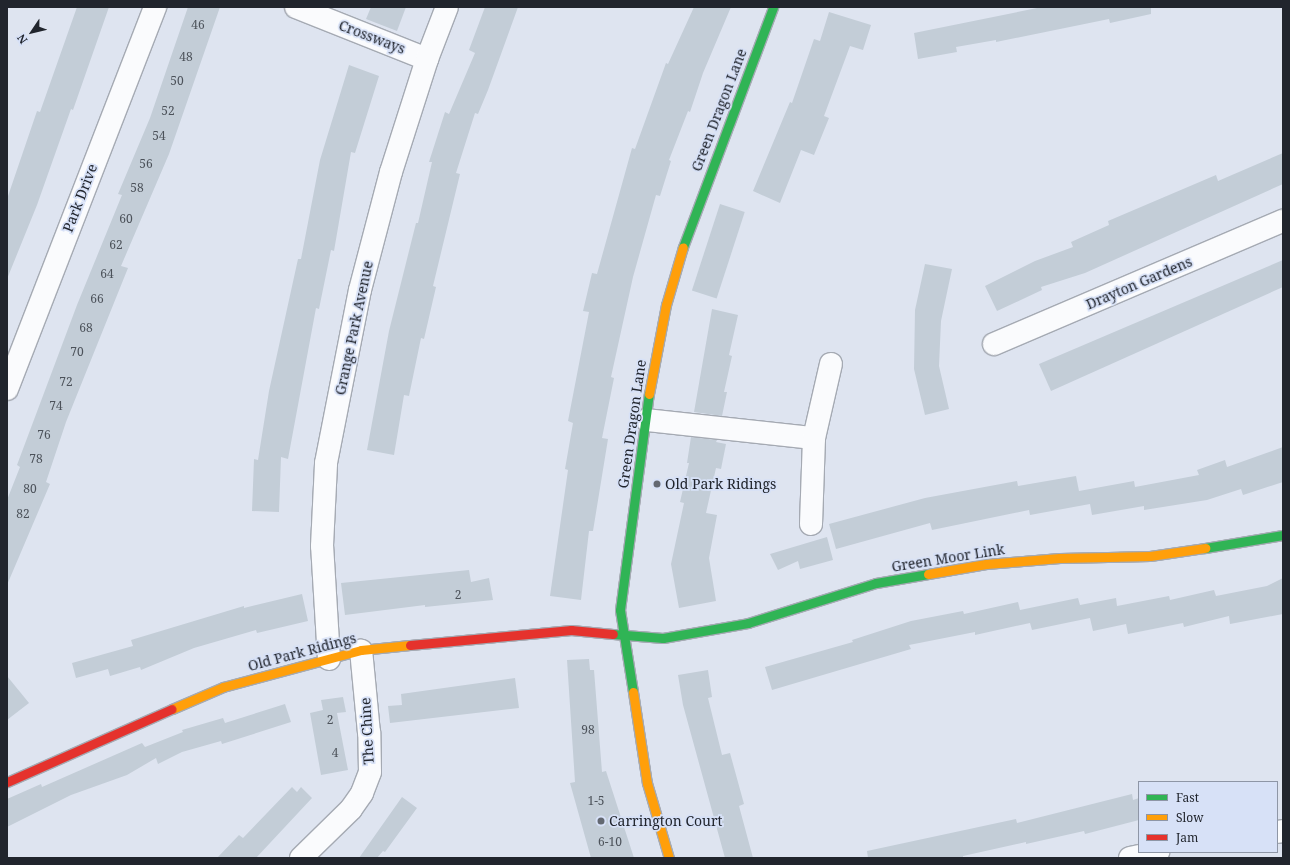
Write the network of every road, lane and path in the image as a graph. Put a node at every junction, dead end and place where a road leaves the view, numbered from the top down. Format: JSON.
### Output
{"nodes":[{"id":1,"x":155,"y":7,"type":"edge"},
{"id":2,"x":296,"y":7,"type":"edge"},
{"id":3,"x":447,"y":7,"type":"edge"},
{"id":4,"x":773,"y":7,"type":"edge"},
{"id":5,"x":427,"y":59,"type":"junction"},
{"id":6,"x":1283,"y":221,"type":"edge"},
{"id":7,"x":994,"y":344,"type":"dead end"},
{"id":8,"x":831,"y":364,"type":"dead end"},
{"id":9,"x":7,"y":389,"type":"edge"},
{"id":10,"x":647,"y":420,"type":"junction"},
{"id":11,"x":814,"y":438,"type":"junction"},
{"id":12,"x":811,"y":524,"type":"dead end"},
{"id":13,"x":1283,"y":535,"type":"edge"},
{"id":14,"x":623,"y":635,"type":"junction"},
{"id":15,"x":360,"y":650,"type":"junction"},
{"id":16,"x":329,"y":659,"type":"junction"},
{"id":17,"x":7,"y":782,"type":"edge"},
{"id":18,"x":1153,"y":853,"type":"edge"},
{"id":19,"x":301,"y":858,"type":"edge"},
{"id":20,"x":669,"y":858,"type":"edge"},
{"id":21,"x":1130,"y":858,"type":"edge"}],
"edges":[{"from":1,"to":9,"type":"street","name":"Park Drive"},
{"from":2,"to":5,"type":"street","name":"Crossways"},
{"from":3,"to":5,"type":"street","name":"Grange Park Avenue"},
{"from":4,"to":10,"type":"street","name":"Green Dragon Lane"},
{"from":5,"to":16,"type":"street","name":"Grange Park Avenue"},
{"from":6,"to":7,"type":"street","name":"Drayton Gardens"},
{"from":8,"to":11,"type":"street"},
{"from":10,"to":11,"type":"street"},
{"from":10,"to":14,"type":"street","name":"Green Dragon Lane"},
{"from":11,"to":12,"type":"street"},
{"from":13,"to":14,"type":"street","name":"Green Moor Link"},
{"from":14,"to":15,"type":"street","name":"Old Park Ridings"},
{"from":14,"to":20,"type":"street","name":"Green Dragon Lane"},
{"from":15,"to":16,"type":"street","name":"Old Park Ridings"},
{"from":15,"to":19,"type":"street","name":"The Chine"},
{"from":16,"to":17,"type":"street","name":"Old Park Ridings"},
{"from":18,"to":21,"type":"street"}]}
